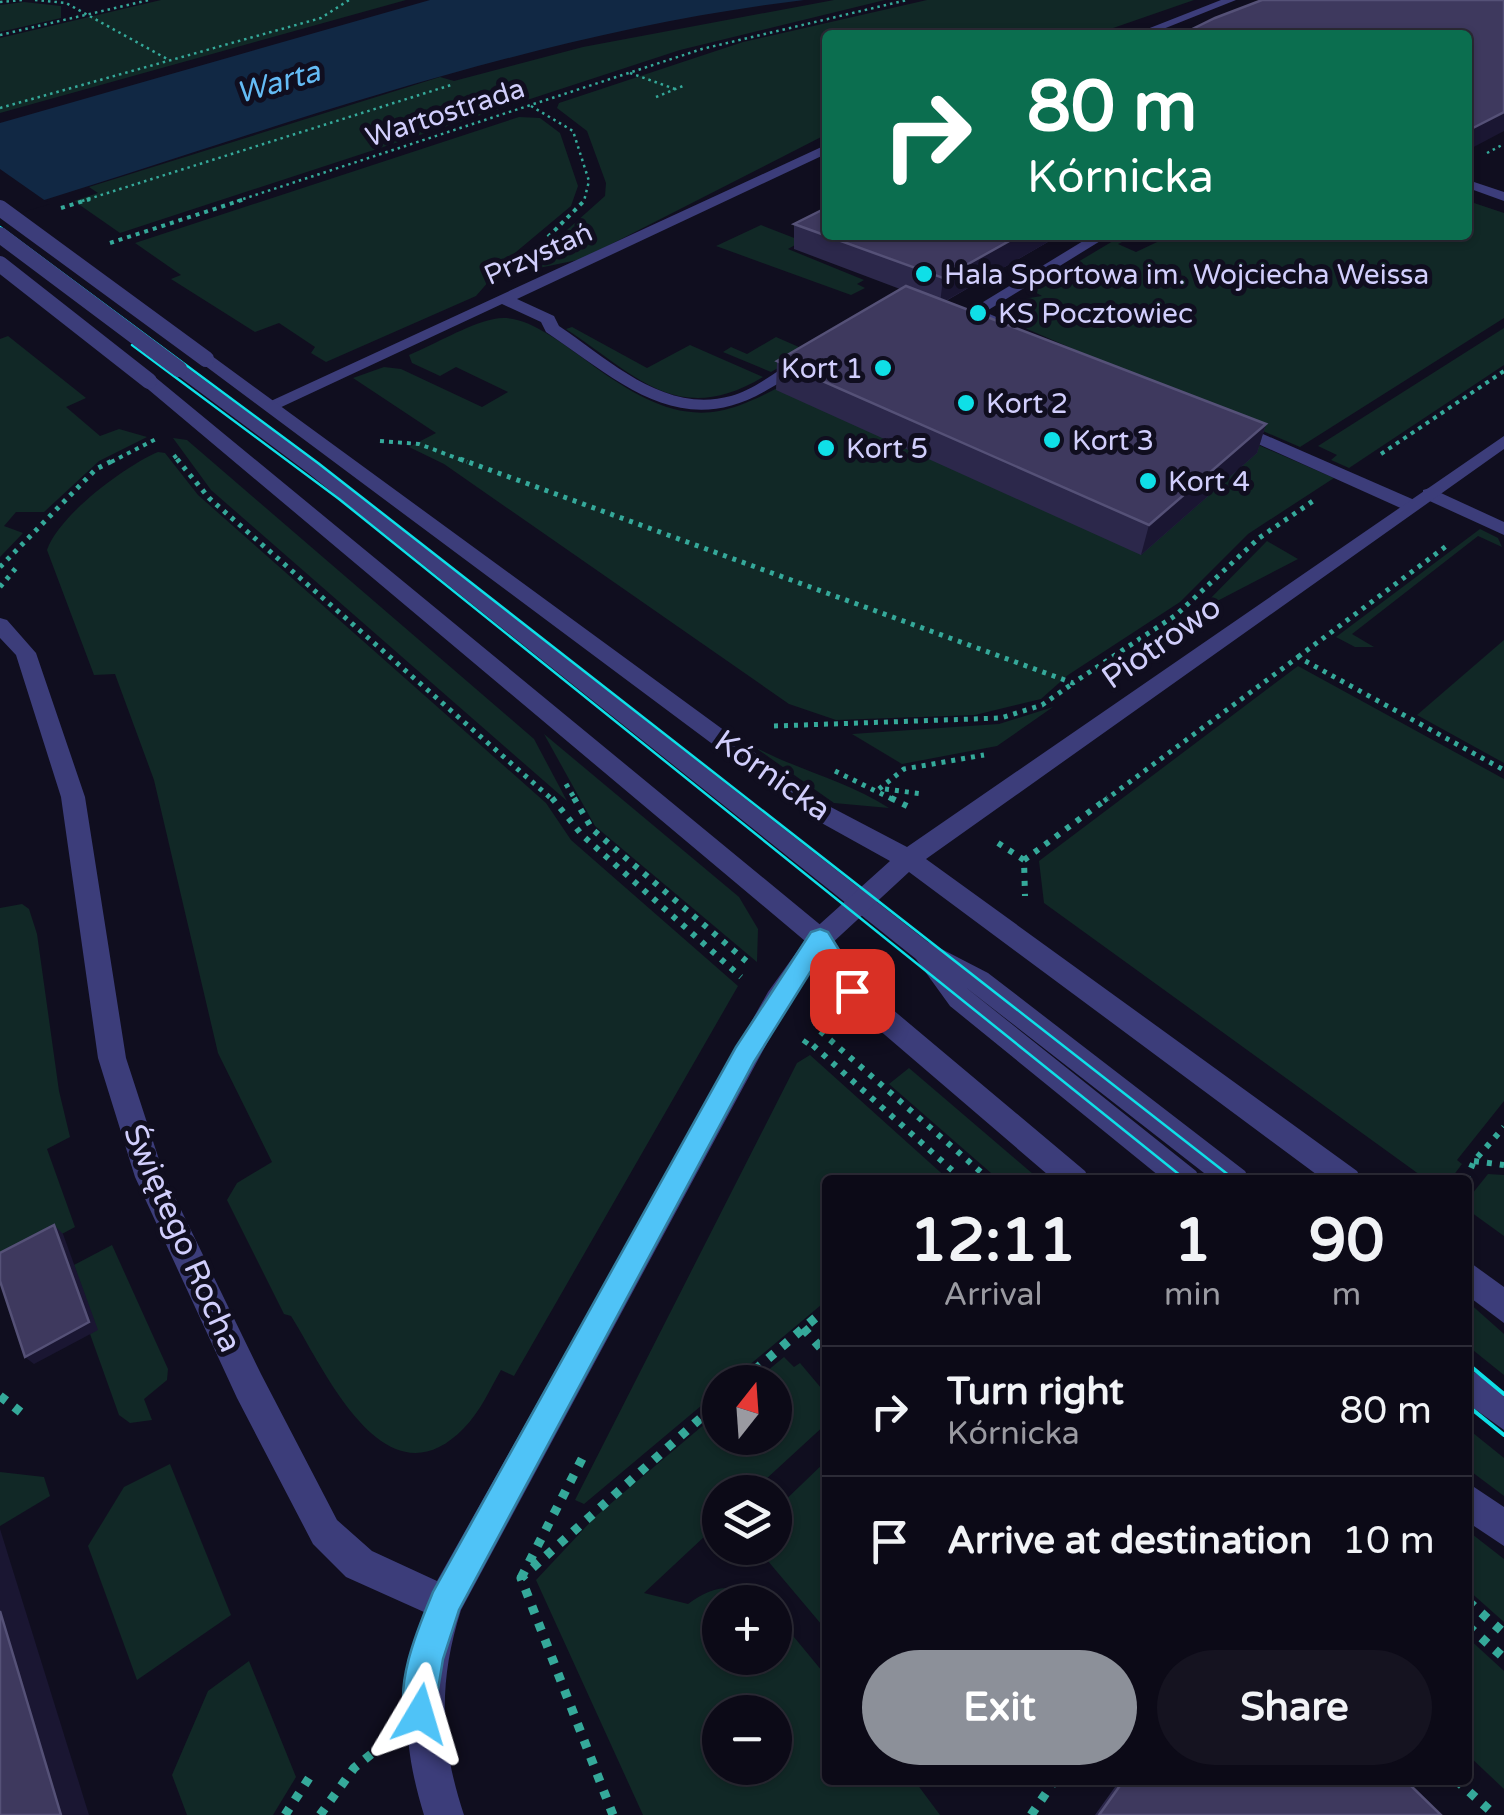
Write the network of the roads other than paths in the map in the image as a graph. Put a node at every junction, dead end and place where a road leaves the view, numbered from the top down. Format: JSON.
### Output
{"nodes":[{"id":1,"x":1232,"y":0,"type":"edge"},
{"id":2,"x":1151,"y":30,"type":"edge"},
{"id":3,"x":822,"y":151,"type":"edge"},
{"id":4,"x":1472,"y":185,"type":"edge"},
{"id":5,"x":1504,"y":197,"type":"edge"},
{"id":6,"x":0,"y":208,"type":"edge"},
{"id":7,"x":0,"y":235,"type":"edge"},
{"id":8,"x":1095,"y":240,"type":"edge"},
{"id":9,"x":0,"y":264,"type":"edge"},
{"id":10,"x":498,"y":300,"type":"junction"},
{"id":11,"x":1018,"y":332,"type":"edge"},
{"id":12,"x":827,"y":347,"type":"edge"},
{"id":13,"x":269,"y":406,"type":"junction"},
{"id":14,"x":1210,"y":416,"type":"edge"},
{"id":15,"x":1504,"y":441,"type":"edge"},
{"id":16,"x":1430,"y":494,"type":"junction"},
{"id":17,"x":1412,"y":506,"type":"junction"},
{"id":18,"x":1504,"y":529,"type":"edge"},
{"id":19,"x":0,"y":626,"type":"edge"},
{"id":20,"x":908,"y":859,"type":"junction"},
{"id":21,"x":861,"y":902,"type":"junction"},
{"id":22,"x":820,"y":938,"type":"junction"},
{"id":23,"x":919,"y":949,"type":"junction"},
{"id":24,"x":1068,"y":1175,"type":"edge"},
{"id":25,"x":1180,"y":1175,"type":"edge"},
{"id":26,"x":1229,"y":1175,"type":"edge"},
{"id":27,"x":1340,"y":1175,"type":"edge"},
{"id":28,"x":1472,"y":1280,"type":"edge"},
{"id":29,"x":1504,"y":1308,"type":"edge"},
{"id":30,"x":1472,"y":1387,"type":"edge"},
{"id":31,"x":1504,"y":1413,"type":"edge"},
{"id":32,"x":1472,"y":1503,"type":"edge"},
{"id":33,"x":1504,"y":1529,"type":"edge"},
{"id":34,"x":444,"y":1603,"type":"junction"},
{"id":35,"x":438,"y":1812,"type":"edge"}],
"edges":[{"from":1,"to":2,"type":"street"},
{"from":3,"to":10,"type":"street","name":"Przystań"},
{"from":4,"to":5,"type":"street"},
{"from":6,"to":13,"type":"street","name":"Kórnicka","bridge":true},
{"from":7,"to":21,"type":"street","bridge":true},
{"from":8,"to":11,"type":"street"},
{"from":9,"to":22,"type":"street","bridge":true},
{"from":10,"to":12,"type":"street"},
{"from":10,"to":13,"type":"street","name":"Przystań"},
{"from":13,"to":20,"type":"street","name":"Kórnicka"},
{"from":14,"to":17,"type":"street"},
{"from":15,"to":16,"type":"street","name":"Piotrowo"},
{"from":16,"to":17,"type":"street","name":"Piotrowo"},
{"from":16,"to":18,"type":"street"},
{"from":17,"to":20,"type":"street","name":"Piotrowo"},
{"from":19,"to":34,"type":"street","name":"Świętego Rocha"},
{"from":20,"to":21,"type":"street","name":"Piotrowo"},
{"from":20,"to":27,"type":"street","name":"Kórnicka"},
{"from":21,"to":22,"type":"street","name":"Piotrowo"},
{"from":21,"to":23,"type":"street"},
{"from":22,"to":24,"type":"street"},
{"from":22,"to":34,"type":"street","name":"Piotrowo"},
{"from":23,"to":25,"type":"street"},
{"from":23,"to":26,"type":"street"},
{"from":28,"to":29,"type":"street"},
{"from":30,"to":31,"type":"street"},
{"from":32,"to":33,"type":"street"},
{"from":34,"to":35,"type":"street","name":"Piotrowo"}]}
